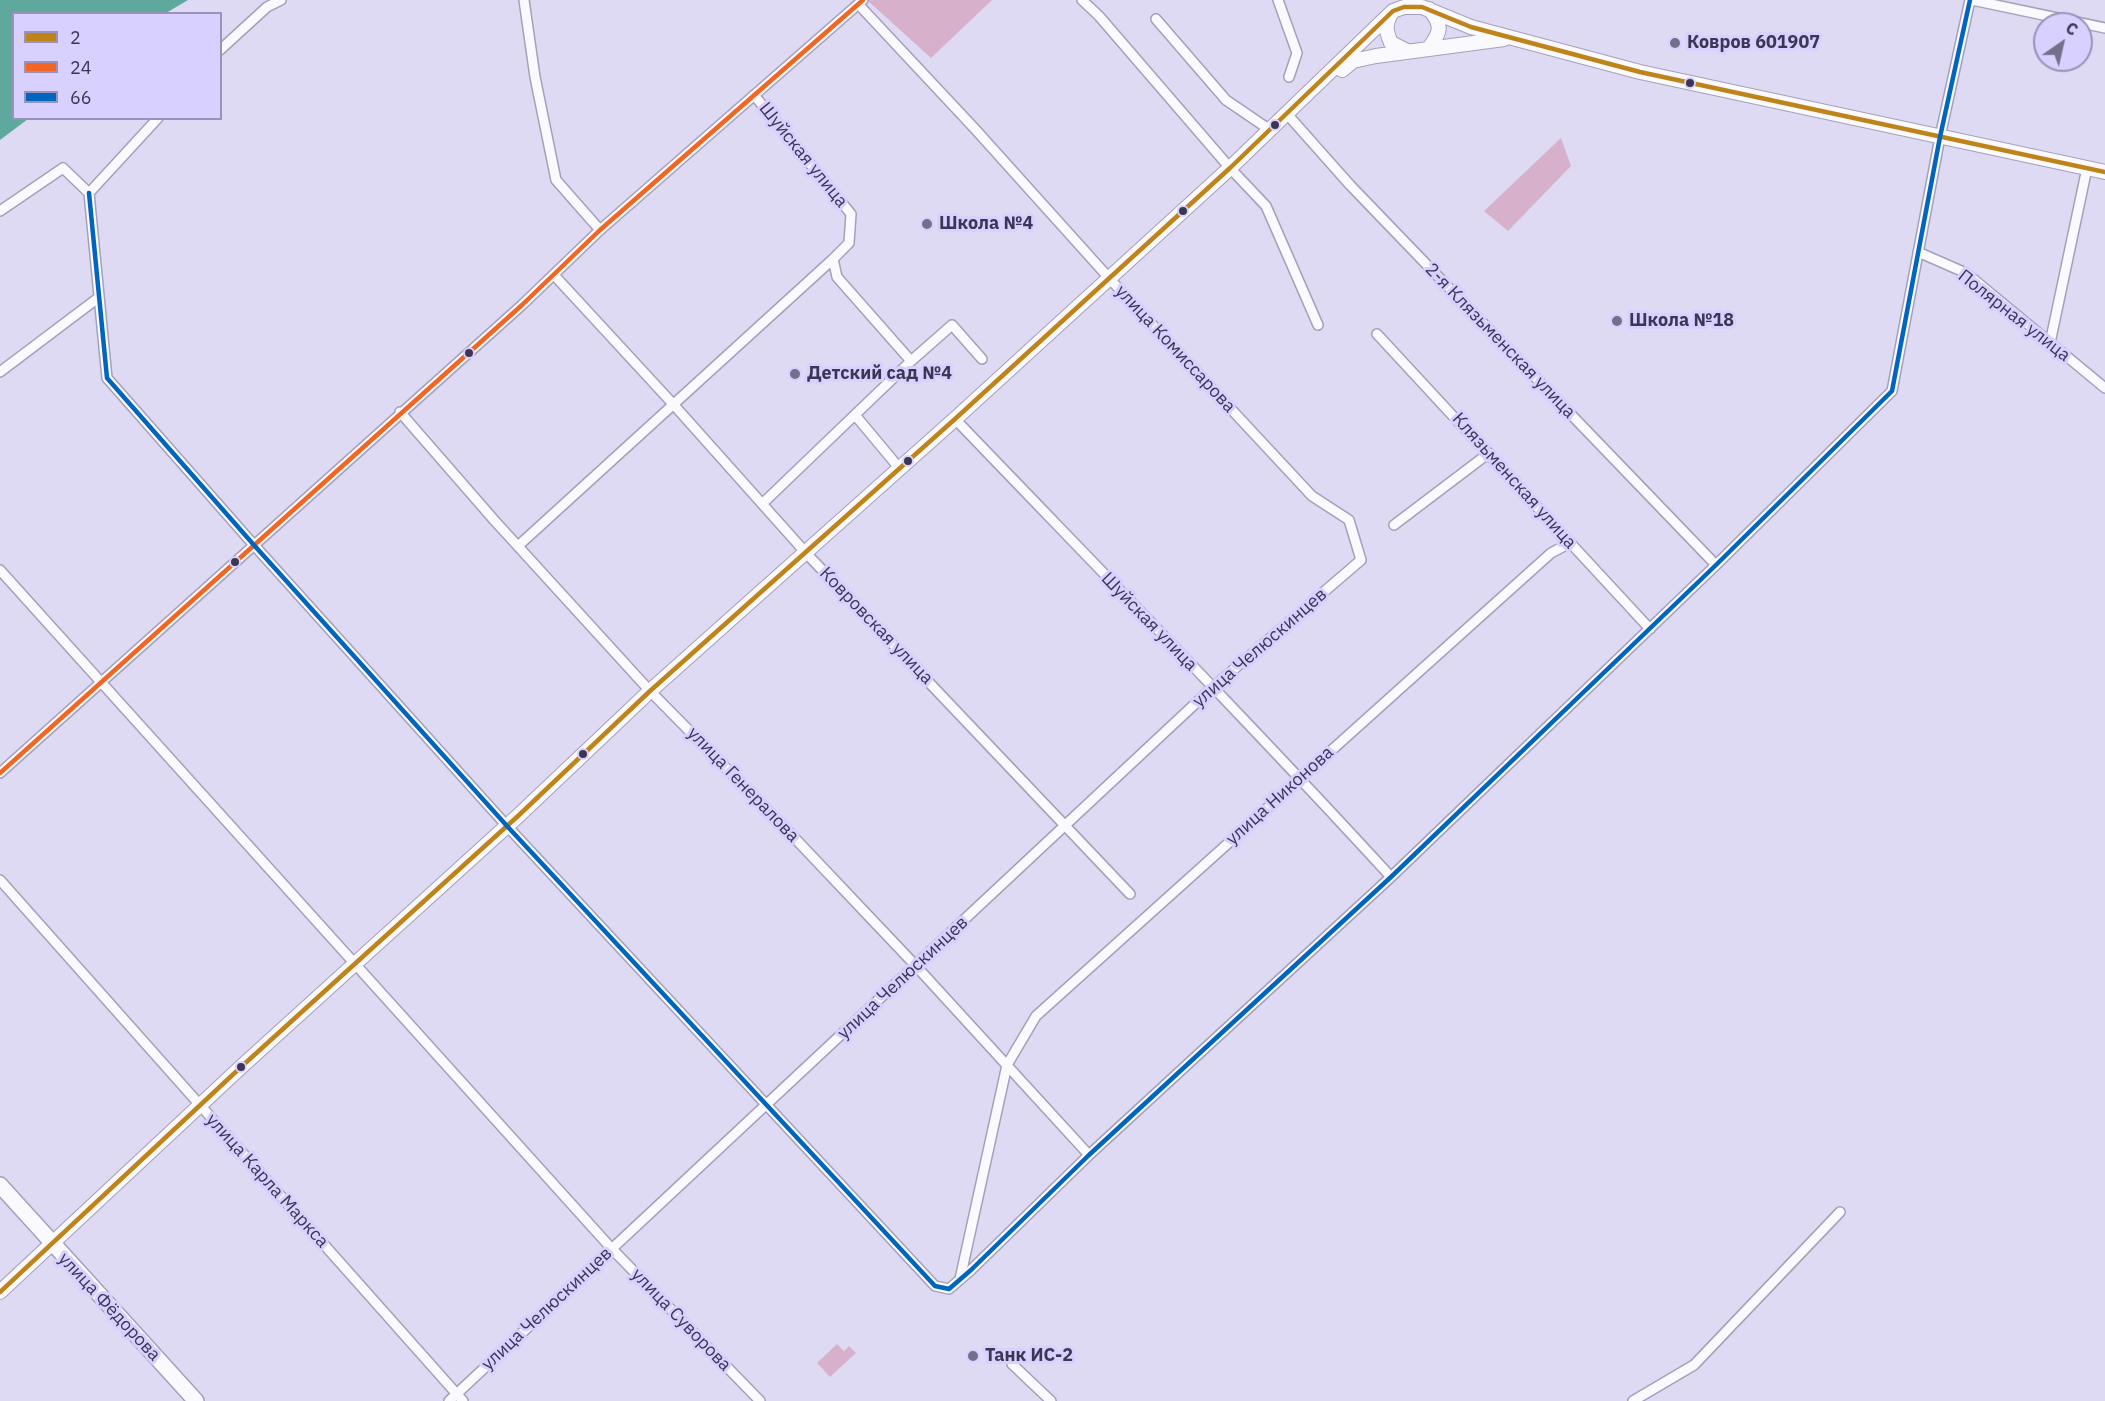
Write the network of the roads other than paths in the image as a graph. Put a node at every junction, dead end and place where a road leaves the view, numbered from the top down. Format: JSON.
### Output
{"nodes":[{"id":1,"x":281,"y":0,"type":"edge"},
{"id":2,"x":524,"y":0,"type":"edge"},
{"id":3,"x":1082,"y":0,"type":"edge"},
{"id":4,"x":1278,"y":0,"type":"edge"},
{"id":5,"x":1971,"y":0,"type":"edge"},
{"id":6,"x":861,"y":3,"type":"edge"},
{"id":7,"x":1429,"y":9,"type":"junction"},
{"id":8,"x":1393,"y":11,"type":"junction"},
{"id":9,"x":1156,"y":20,"type":"dead end"},
{"id":10,"x":2105,"y":28,"type":"edge"},
{"id":11,"x":1512,"y":38,"type":"junction"},
{"id":12,"x":222,"y":48,"type":"edge"},
{"id":13,"x":1429,"y":48,"type":"junction"},
{"id":14,"x":1409,"y":51,"type":"junction"},
{"id":15,"x":1288,"y":77,"type":"dead end"},
{"id":16,"x":754,"y":95,"type":"junction"},
{"id":17,"x":1300,"y":102,"type":"junction"},
{"id":18,"x":1287,"y":114,"type":"junction"},
{"id":19,"x":156,"y":120,"type":"edge"},
{"id":20,"x":1270,"y":130,"type":"junction"},
{"id":21,"x":1940,"y":137,"type":"junction"},
{"id":22,"x":1230,"y":168,"type":"junction"},
{"id":23,"x":2087,"y":168,"type":"junction"},
{"id":24,"x":2105,"y":172,"type":"edge"},
{"id":25,"x":88,"y":194,"type":"junction"},
{"id":26,"x":0,"y":211,"type":"edge"},
{"id":27,"x":600,"y":230,"type":"junction"},
{"id":28,"x":1918,"y":252,"type":"junction"},
{"id":29,"x":833,"y":259,"type":"junction"},
{"id":30,"x":554,"y":275,"type":"junction"},
{"id":31,"x":1109,"y":278,"type":"junction"},
{"id":32,"x":98,"y":298,"type":"junction"},
{"id":33,"x":1318,"y":325,"type":"dead end"},
{"id":34,"x":1377,"y":334,"type":"dead end"},
{"id":35,"x":2050,"y":343,"type":"junction"},
{"id":36,"x":982,"y":359,"type":"dead end"},
{"id":37,"x":911,"y":361,"type":"junction"},
{"id":38,"x":0,"y":372,"type":"edge"},
{"id":39,"x":2105,"y":388,"type":"edge"},
{"id":40,"x":673,"y":404,"type":"junction"},
{"id":41,"x":400,"y":412,"type":"junction"},
{"id":42,"x":855,"y":415,"type":"junction"},
{"id":43,"x":956,"y":418,"type":"junction"},
{"id":44,"x":1489,"y":453,"type":"junction"},
{"id":45,"x":900,"y":469,"type":"junction"},
{"id":46,"x":762,"y":504,"type":"junction"},
{"id":47,"x":1394,"y":525,"type":"dead end"},
{"id":48,"x":1570,"y":543,"type":"junction"},
{"id":49,"x":253,"y":544,"type":"junction"},
{"id":50,"x":519,"y":546,"type":"junction"},
{"id":51,"x":806,"y":553,"type":"junction"},
{"id":52,"x":1361,"y":560,"type":"joint"},
{"id":53,"x":1716,"y":566,"type":"junction"},
{"id":54,"x":0,"y":570,"type":"edge"},
{"id":55,"x":1650,"y":629,"type":"junction"},
{"id":56,"x":100,"y":682,"type":"junction"},
{"id":57,"x":1212,"y":688,"type":"junction"},
{"id":58,"x":650,"y":691,"type":"junction"},
{"id":59,"x":0,"y":773,"type":"edge"},
{"id":60,"x":1300,"y":778,"type":"junction"},
{"id":61,"x":1066,"y":825,"type":"junction"},
{"id":62,"x":507,"y":826,"type":"junction"},
{"id":63,"x":1391,"y":878,"type":"junction"},
{"id":64,"x":0,"y":880,"type":"edge"},
{"id":65,"x":1130,"y":894,"type":"dead end"},
{"id":66,"x":355,"y":962,"type":"junction"},
{"id":67,"x":916,"y":966,"type":"junction"},
{"id":68,"x":1007,"y":1065,"type":"junction"},
{"id":69,"x":768,"y":1105,"type":"junction"},
{"id":70,"x":200,"y":1106,"type":"junction"},
{"id":71,"x":1089,"y":1155,"type":"junction"},
{"id":72,"x":0,"y":1185,"type":"edge"},
{"id":73,"x":1840,"y":1212,"type":"dead end"},
{"id":74,"x":53,"y":1245,"type":"junction"},
{"id":75,"x":612,"y":1250,"type":"junction"},
{"id":76,"x":960,"y":1279,"type":"junction"},
{"id":77,"x":0,"y":1292,"type":"edge"},
{"id":78,"x":1012,"y":1364,"type":"dead end"},
{"id":79,"x":456,"y":1399,"type":"edge"},
{"id":80,"x":196,"y":1401,"type":"edge"},
{"id":81,"x":760,"y":1401,"type":"edge"},
{"id":82,"x":1051,"y":1401,"type":"edge"},
{"id":83,"x":1633,"y":1401,"type":"edge"}],
"edges":[{"from":1,"to":12,"type":"street"},
{"from":2,"to":27,"type":"street"},
{"from":3,"to":22,"type":"street"},
{"from":4,"to":15,"type":"street"},
{"from":5,"to":10,"type":"street"},
{"from":5,"to":21,"type":"street"},
{"from":6,"to":16,"type":"street"},
{"from":6,"to":31,"type":"street","name":"улица Комиссарова"},
{"from":7,"to":8,"type":"main road"},
{"from":7,"to":11,"type":"main road"},
{"from":7,"to":13,"type":"main road"},
{"from":8,"to":14,"type":"main road"},
{"from":8,"to":17,"type":"main road"},
{"from":9,"to":20,"type":"street"},
{"from":11,"to":13,"type":"main road"},
{"from":11,"to":21,"type":"main road"},
{"from":13,"to":14,"type":"main road"},
{"from":14,"to":17,"type":"main road"},
{"from":16,"to":27,"type":"street"},
{"from":16,"to":29,"type":"street","name":"Шуйская улица"},
{"from":17,"to":18,"type":"main road"},
{"from":18,"to":20,"type":"main road"},
{"from":18,"to":53,"type":"street","name":"2-я Клязьменская улица"},
{"from":19,"to":25,"type":"street"},
{"from":20,"to":22,"type":"main road"},
{"from":21,"to":23,"type":"main road"},
{"from":21,"to":28,"type":"street"},
{"from":22,"to":31,"type":"main road"},
{"from":22,"to":33,"type":"street"},
{"from":23,"to":24,"type":"main road"},
{"from":23,"to":35,"type":"street"},
{"from":25,"to":26,"type":"street"},
{"from":25,"to":32,"type":"street"},
{"from":27,"to":30,"type":"street"},
{"from":28,"to":35,"type":"street","name":"Полярная улица"},
{"from":28,"to":53,"type":"street"},
{"from":29,"to":37,"type":"street"},
{"from":29,"to":40,"type":"street","name":"Шуйская улица"},
{"from":30,"to":40,"type":"street","name":"Ковровская улица"},
{"from":30,"to":41,"type":"street"},
{"from":31,"to":43,"type":"main road"},
{"from":31,"to":52,"type":"street","name":"улица Комиссарова"},
{"from":32,"to":38,"type":"street"},
{"from":32,"to":49,"type":"street"},
{"from":34,"to":44,"type":"street","name":"Клязьменская улица"},
{"from":35,"to":39,"type":"street","name":"Полярная улица"},
{"from":36,"to":37,"type":"street"},
{"from":37,"to":42,"type":"street"},
{"from":40,"to":46,"type":"street","name":"Ковровская улица"},
{"from":40,"to":50,"type":"street","name":"Шуйская улица"},
{"from":41,"to":49,"type":"street"},
{"from":41,"to":50,"type":"street","name":"улица Генералова"},
{"from":42,"to":45,"type":"street"},
{"from":42,"to":46,"type":"street"},
{"from":43,"to":45,"type":"main road"},
{"from":43,"to":57,"type":"street","name":"Шуйская улица"},
{"from":44,"to":47,"type":"street"},
{"from":44,"to":48,"type":"street","name":"Клязьменская улица"},
{"from":45,"to":51,"type":"main road"},
{"from":46,"to":51,"type":"street","name":"Ковровская улица"},
{"from":48,"to":55,"type":"street","name":"Клязьменская улица"},
{"from":48,"to":60,"type":"street","name":"улица Никонова"},
{"from":49,"to":56,"type":"street"},
{"from":49,"to":62,"type":"street"},
{"from":50,"to":58,"type":"street","name":"улица Генералова"},
{"from":51,"to":58,"type":"main road"},
{"from":51,"to":61,"type":"street","name":"Ковровская улица"},
{"from":52,"to":57,"type":"street","name":"улица Челюскинцев"},
{"from":53,"to":55,"type":"street"},
{"from":54,"to":56,"type":"street","name":"улица Суворова"},
{"from":55,"to":63,"type":"street"},
{"from":56,"to":59,"type":"street"},
{"from":56,"to":66,"type":"street","name":"улица Суворова"},
{"from":57,"to":60,"type":"street","name":"Шуйская улица"},
{"from":57,"to":61,"type":"street","name":"улица Челюскинцев"},
{"from":58,"to":62,"type":"main road"},
{"from":58,"to":67,"type":"street","name":"улица Генералова"},
{"from":60,"to":63,"type":"street","name":"Шуйская улица"},
{"from":60,"to":68,"type":"street","name":"улица Никонова"},
{"from":61,"to":65,"type":"street","name":"Ковровская улица"},
{"from":61,"to":67,"type":"street","name":"улица Челюскинцев"},
{"from":62,"to":66,"type":"main road"},
{"from":62,"to":69,"type":"street"},
{"from":63,"to":71,"type":"street"},
{"from":64,"to":70,"type":"street","name":"улица Карла Маркса"},
{"from":66,"to":70,"type":"main road"},
{"from":66,"to":75,"type":"street","name":"улица Суворова"},
{"from":67,"to":68,"type":"street","name":"улица Генералова"},
{"from":67,"to":69,"type":"street","name":"улица Челюскинцев"},
{"from":68,"to":71,"type":"street","name":"улица Генералова"},
{"from":68,"to":76,"type":"street","name":"улица Никонова"},
{"from":69,"to":75,"type":"street","name":"улица Челюскинцев"},
{"from":69,"to":76,"type":"street"},
{"from":70,"to":74,"type":"main road"},
{"from":70,"to":79,"type":"street","name":"улица Карла Маркса"},
{"from":71,"to":76,"type":"street"},
{"from":72,"to":74,"type":"main road","name":"улица Фёдорова"},
{"from":73,"to":83,"type":"street"},
{"from":74,"to":77,"type":"main road"},
{"from":74,"to":80,"type":"main road","name":"улица Фёдорова"},
{"from":75,"to":79,"type":"street","name":"улица Челюскинцев"},
{"from":75,"to":81,"type":"street","name":"улица Суворова"},
{"from":78,"to":82,"type":"street"}]}
